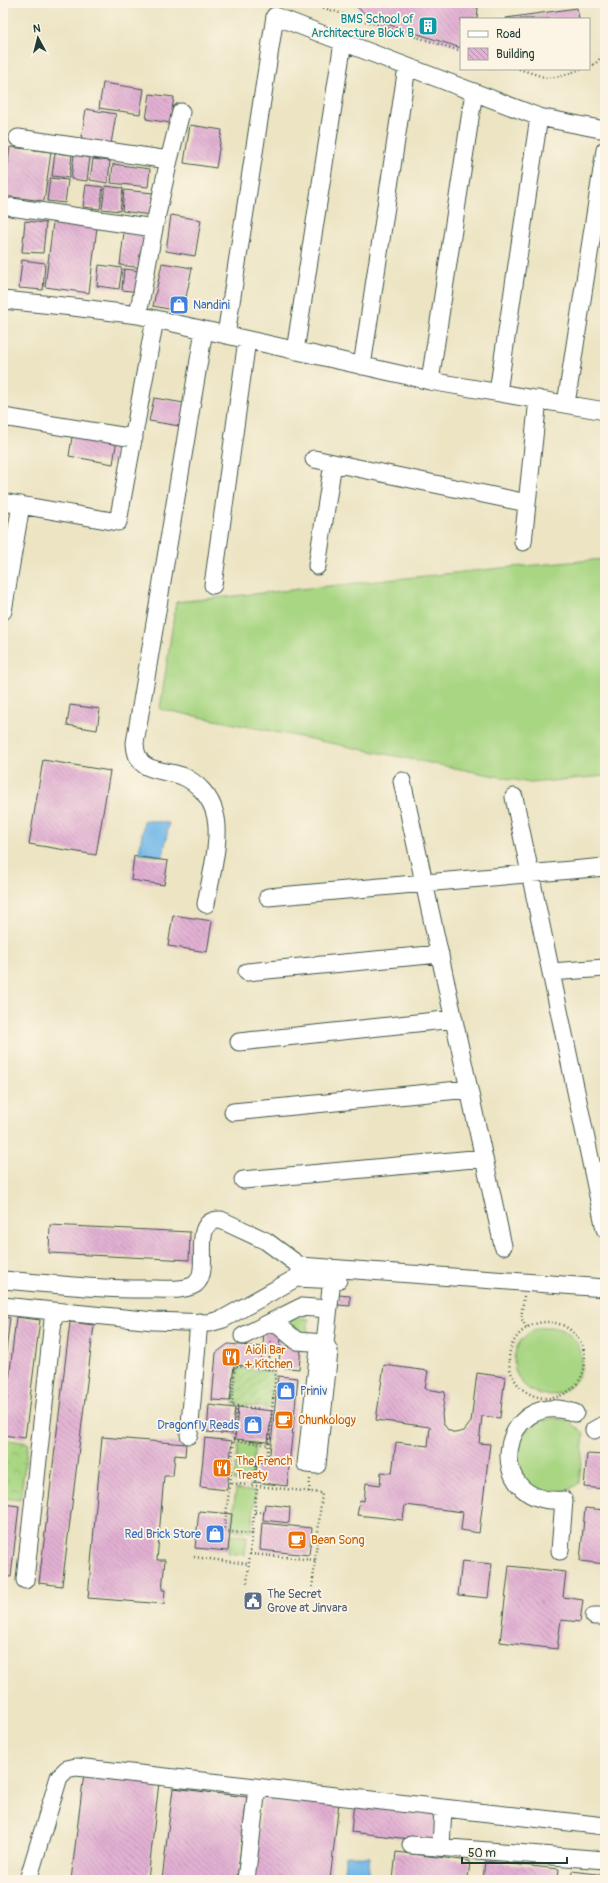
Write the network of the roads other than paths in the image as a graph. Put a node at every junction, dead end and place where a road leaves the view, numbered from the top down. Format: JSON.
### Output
{"nodes":[{"id":1,"x":343,"y":42,"type":"junction"},
{"id":2,"x":407,"y":67,"type":"junction"},
{"id":3,"x":474,"y":92,"type":"junction"},
{"id":4,"x":181,"y":112,"type":"dead end"},
{"id":5,"x":539,"y":117,"type":"junction"},
{"id":6,"x":605,"y":130,"type":"edge"},
{"id":7,"x":18,"y":138,"type":"dead end"},
{"id":8,"x":605,"y":150,"type":"edge"},
{"id":9,"x":169,"y":160,"type":"junction"},
{"id":10,"x":11,"y":207,"type":"dead end"},
{"id":11,"x":154,"y":228,"type":"junction"},
{"id":12,"x":3,"y":300,"type":"edge"},
{"id":13,"x":138,"y":315,"type":"junction"},
{"id":14,"x":155,"y":319,"type":"junction"},
{"id":15,"x":204,"y":330,"type":"junction"},
{"id":16,"x":226,"y":335,"type":"junction"},
{"id":17,"x":247,"y":340,"type":"junction"},
{"id":18,"x":295,"y":351,"type":"junction"},
{"id":19,"x":362,"y":366,"type":"junction"},
{"id":20,"x":430,"y":381,"type":"junction"},
{"id":21,"x":498,"y":392,"type":"junction"},
{"id":22,"x":538,"y":399,"type":"junction"},
{"id":23,"x":566,"y":404,"type":"junction"},
{"id":24,"x":605,"y":411,"type":"edge"},
{"id":25,"x":3,"y":417,"type":"edge"},
{"id":26,"x":134,"y":438,"type":"junction"},
{"id":27,"x":314,"y":459,"type":"dead end"},
{"id":28,"x":333,"y":463,"type":"junction"},
{"id":29,"x":3,"y":502,"type":"edge"},
{"id":30,"x":527,"y":503,"type":"junction"},
{"id":31,"x":21,"y":505,"type":"junction"},
{"id":32,"x":523,"y":542,"type":"dead end"},
{"id":33,"x":317,"y":566,"type":"dead end"},
{"id":34,"x":213,"y":585,"type":"dead end"},
{"id":35,"x":3,"y":611,"type":"edge"},
{"id":36,"x":402,"y":781,"type":"dead end"},
{"id":37,"x":514,"y":797,"type":"dead end"},
{"id":38,"x":605,"y":867,"type":"edge"},
{"id":39,"x":530,"y":873,"type":"junction"},
{"id":40,"x":424,"y":883,"type":"junction"},
{"id":41,"x":268,"y":896,"type":"dead end"},
{"id":42,"x":206,"y":904,"type":"dead end"},
{"id":43,"x":440,"y":954,"type":"junction"},
{"id":44,"x":605,"y":968,"type":"edge"},
{"id":45,"x":247,"y":972,"type":"dead end"},
{"id":46,"x":551,"y":972,"type":"junction"},
{"id":47,"x":454,"y":1019,"type":"junction"},
{"id":48,"x":239,"y":1042,"type":"dead end"},
{"id":49,"x":469,"y":1089,"type":"junction"},
{"id":50,"x":233,"y":1112,"type":"dead end"},
{"id":51,"x":484,"y":1158,"type":"junction"},
{"id":52,"x":243,"y":1180,"type":"dead end"},
{"id":53,"x":605,"y":1229,"type":"edge"},
{"id":54,"x":503,"y":1246,"type":"dead end"},
{"id":55,"x":332,"y":1279,"type":"junction"},
{"id":56,"x":3,"y":1280,"type":"edge"},
{"id":57,"x":605,"y":1288,"type":"edge"},
{"id":58,"x":605,"y":1300,"type":"edge"},
{"id":59,"x":3,"y":1306,"type":"edge"},
{"id":60,"x":328,"y":1310,"type":"junction"},
{"id":61,"x":54,"y":1311,"type":"junction"},
{"id":62,"x":273,"y":1321,"type":"junction"},
{"id":63,"x":199,"y":1322,"type":"junction"},
{"id":64,"x":243,"y":1336,"type":"dead end"},
{"id":65,"x":325,"y":1343,"type":"junction"},
{"id":66,"x":575,"y":1413,"type":"dead end"},
{"id":67,"x":189,"y":1435,"type":"dead end"},
{"id":68,"x":560,"y":1551,"type":"dead end"},
{"id":69,"x":25,"y":1580,"type":"dead end"},
{"id":70,"x":257,"y":1788,"type":"junction"},
{"id":71,"x":443,"y":1808,"type":"junction"},
{"id":72,"x":605,"y":1826,"type":"edge"},
{"id":73,"x":411,"y":1845,"type":"dead end"},
{"id":74,"x":441,"y":1847,"type":"junction"},
{"id":75,"x":605,"y":1860,"type":"edge"},
{"id":76,"x":28,"y":1880,"type":"edge"},
{"id":77,"x":246,"y":1880,"type":"edge"}],
"edges":[{"from":1,"to":2,"type":"street"},
{"from":1,"to":16,"type":"street"},
{"from":1,"to":18,"type":"street"},
{"from":2,"to":3,"type":"street"},
{"from":2,"to":19,"type":"street"},
{"from":3,"to":5,"type":"street"},
{"from":3,"to":20,"type":"street"},
{"from":4,"to":9,"type":"street"},
{"from":5,"to":6,"type":"street"},
{"from":5,"to":21,"type":"street"},
{"from":7,"to":9,"type":"street"},
{"from":8,"to":23,"type":"street"},
{"from":9,"to":11,"type":"street"},
{"from":10,"to":11,"type":"street"},
{"from":11,"to":13,"type":"street"},
{"from":12,"to":13,"type":"street"},
{"from":13,"to":14,"type":"street"},
{"from":14,"to":15,"type":"street"},
{"from":14,"to":26,"type":"street"},
{"from":15,"to":16,"type":"street"},
{"from":15,"to":42,"type":"street"},
{"from":16,"to":17,"type":"street"},
{"from":17,"to":18,"type":"street"},
{"from":17,"to":34,"type":"street"},
{"from":18,"to":19,"type":"street"},
{"from":19,"to":20,"type":"street"},
{"from":20,"to":21,"type":"street"},
{"from":21,"to":22,"type":"street"},
{"from":22,"to":23,"type":"street"},
{"from":22,"to":30,"type":"street"},
{"from":23,"to":24,"type":"street"},
{"from":25,"to":26,"type":"street"},
{"from":26,"to":31,"type":"street"},
{"from":27,"to":28,"type":"street"},
{"from":28,"to":30,"type":"street"},
{"from":28,"to":33,"type":"street"},
{"from":29,"to":31,"type":"street"},
{"from":30,"to":32,"type":"street"},
{"from":31,"to":35,"type":"street"},
{"from":36,"to":40,"type":"street"},
{"from":37,"to":39,"type":"street"},
{"from":38,"to":39,"type":"street"},
{"from":39,"to":40,"type":"street"},
{"from":39,"to":46,"type":"street"},
{"from":40,"to":41,"type":"street"},
{"from":40,"to":43,"type":"street"},
{"from":43,"to":45,"type":"street"},
{"from":43,"to":47,"type":"street"},
{"from":44,"to":46,"type":"street"},
{"from":46,"to":53,"type":"street"},
{"from":47,"to":48,"type":"street"},
{"from":47,"to":49,"type":"street"},
{"from":49,"to":50,"type":"street"},
{"from":49,"to":51,"type":"street"},
{"from":51,"to":52,"type":"street"},
{"from":51,"to":54,"type":"street"},
{"from":55,"to":58,"type":"street"},
{"from":55,"to":60,"type":"street"},
{"from":55,"to":63,"type":"street"},
{"from":56,"to":57,"type":"street"},
{"from":59,"to":61,"type":"street"},
{"from":60,"to":62,"type":"street"},
{"from":60,"to":65,"type":"street"},
{"from":61,"to":63,"type":"street"},
{"from":61,"to":69,"type":"street"},
{"from":62,"to":64,"type":"street"},
{"from":62,"to":65,"type":"street"},
{"from":63,"to":67,"type":"street"},
{"from":65,"to":65,"type":"street"},
{"from":66,"to":68,"type":"street"},
{"from":70,"to":71,"type":"street"},
{"from":70,"to":76,"type":"street"},
{"from":70,"to":77,"type":"street"},
{"from":71,"to":72,"type":"street"},
{"from":71,"to":74,"type":"street"},
{"from":73,"to":74,"type":"street"},
{"from":74,"to":75,"type":"street"}]}
